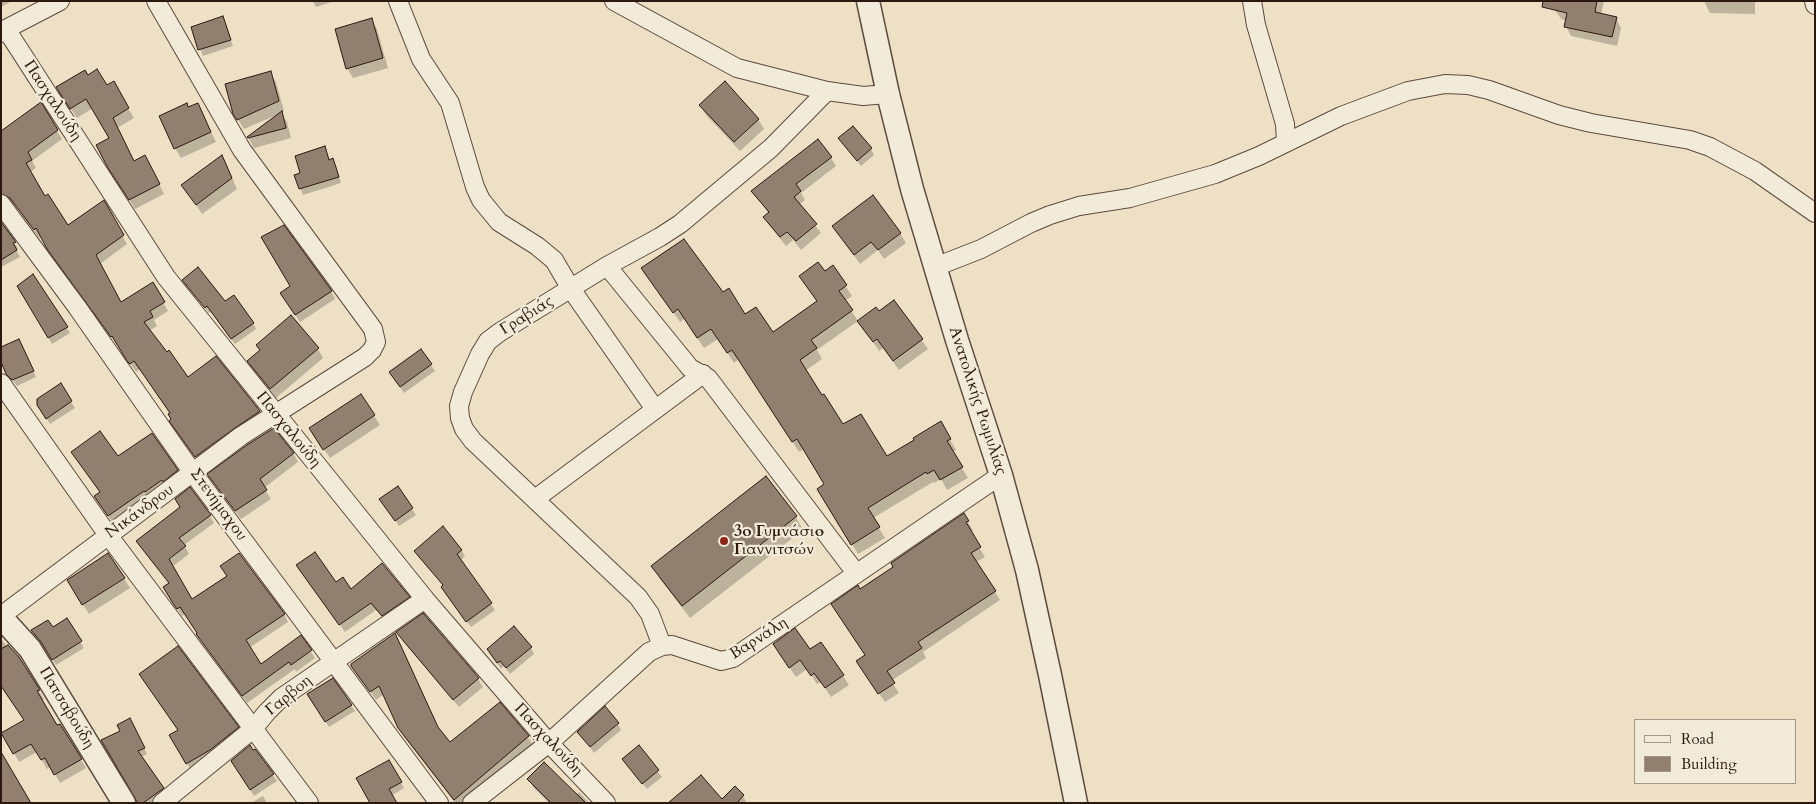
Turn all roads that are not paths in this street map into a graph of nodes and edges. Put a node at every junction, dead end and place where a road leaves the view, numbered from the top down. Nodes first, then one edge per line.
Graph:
1 (60, 1) edge
2 (156, 1) edge
3 (398, 1) edge
4 (614, 1) edge
5 (868, 1) edge
6 (1252, 1) edge
7 (1814, 1) edge
8 (1815, 5) edge
9 (4, 31) edge
10 (827, 91) junction
11 (888, 94) junction
12 (1286, 142) junction
13 (1, 204) edge
14 (1815, 213) edge
15 (607, 266) junction
16 (935, 267) junction
17 (571, 289) junction
18 (702, 374) junction
19 (1, 383) edge
20 (655, 410) junction
21 (276, 415) junction
22 (193, 473) junction
23 (1001, 475) junction
24 (535, 499) junction
25 (108, 535) junction
26 (856, 573) junction
27 (425, 599) junction
28 (1, 617) edge
29 (662, 646) junction
30 (334, 662) junction
31 (254, 729) junction
32 (549, 742) junction
33 (124, 803) edge
34 (162, 803) edge
35 (309, 803) edge
36 (438, 803) edge
37 (472, 803) edge
38 (606, 803) edge
39 (1076, 803) edge

1 - 9 street
2 - 21 street, Νικάνδρου
3 - 17 street
4 - 10 street
5 - 11 street, Ανατολικής Ρωμυλίας
6 - 12 street
7 - 8 street
9 - 21 street, Πασχαλούδη
10 - 11 street
10 - 15 street, Γραβιάς
11 - 16 street, Ανατολικής Ρωμυλίας
12 - 14 street
12 - 16 street
13 - 22 street, Στενήμαχου
15 - 17 street, Γραβιάς
15 - 18 street
16 - 23 street, Ανατολικής Ρωμυλίας
17 - 20 street
17 - 24 street, Γραβιάς
18 - 20 street
18 - 26 street
19 - 25 street
20 - 24 street
21 - 22 street, Νικάνδρου
21 - 27 street, Πασχαλούδη
22 - 25 street, Νικάνδρου
22 - 30 street, Στενήμαχου
23 - 26 street, Βαρνάλη
23 - 39 street, Ανατολικής Ρωμυλίας
24 - 29 street, Γραβιάς
25 - 28 street, Νικάνδρου
25 - 31 street
26 - 29 street, Βαρνάλη
27 - 30 street, Γαρβοη
27 - 32 street, Πασχαλούδη
28 - 33 street, Πατσαβούδη
29 - 32 street
30 - 31 street, Γαρβοη
30 - 36 street, Στενήμαχου
31 - 34 street, Γαρβοη
31 - 35 street
32 - 37 street
32 - 38 street, Πασχαλούδη

